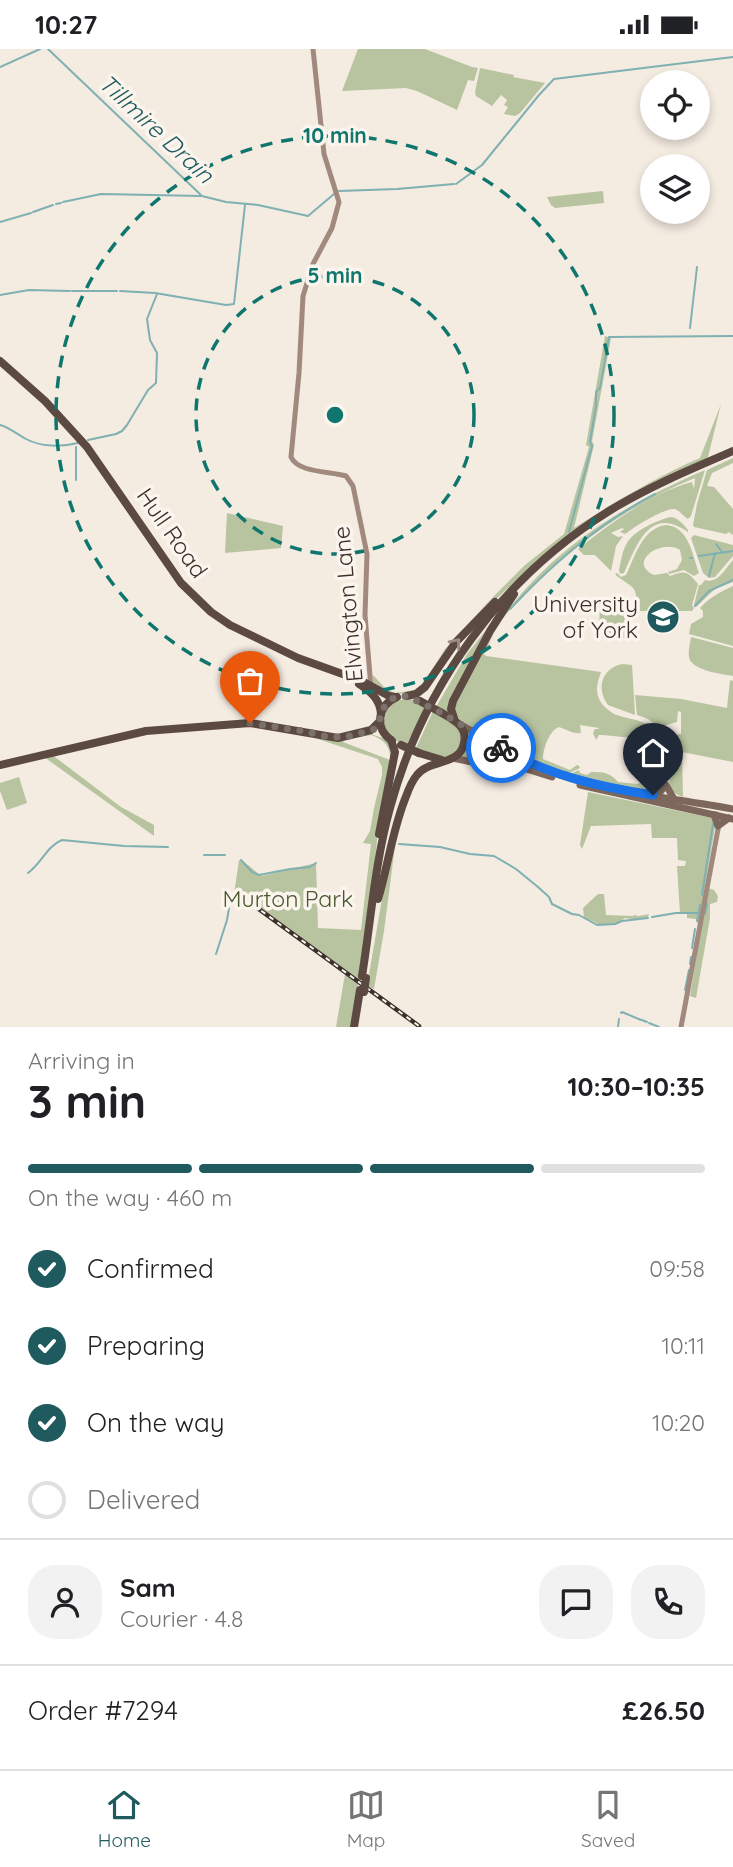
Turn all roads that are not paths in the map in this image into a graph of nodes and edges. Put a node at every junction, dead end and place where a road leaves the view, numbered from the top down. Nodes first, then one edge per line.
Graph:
1 (313, 49) edge
2 (0, 361) edge
3 (733, 453) edge
4 (532, 570) junction
5 (514, 594) junction
6 (350, 678) junction
7 (371, 686) junction
8 (407, 696) junction
9 (395, 697) junction
10 (380, 714) junction
11 (456, 722) junction
12 (371, 730) junction
13 (389, 739) junction
14 (449, 759) junction
15 (0, 765) edge
16 (653, 795) junction
17 (674, 799) junction
18 (663, 800) junction
19 (691, 806) junction
20 (724, 813) edge
21 (718, 826) junction
22 (377, 875) junction
23 (377, 902) junction
24 (364, 977) junction
25 (356, 1027) edge
26 (681, 1027) edge

1 - 7 main road, Elvington Lane
2 - 6 highway, Hull Road
3 - 4 highway
3 - 5 highway
8 -> 4 highway
4 - 22 highway
5 - 11 highway
5 - 23 highway
6 - 7 highway, Hull Road
6 - 10 highway, Hull Road
7 - 9 highway, Hull Road
7 - 10 main road, Elvington Lane
8 - 9 highway
8 - 11 highway, bridge
9 - 10 highway
10 - 12 highway
10 - 13 highway
11 - 14 highway
11 - 16 main road
12 - 13 highway
12 - 15 highway
13 - 14 highway, bridge
13 - 22 highway
14 - 18 main road
14 - 23 highway
16 - 17 main road
16 - 18 main road
17 - 18 main road
17 - 19 main road
18 - 19 main road
19 - 20 main road
19 - 20 main road
20 - 21 main road
20 - 21 main road
21 - 26 main road
22 - 24 highway
23 - 24 highway
24 - 25 highway, bridge

